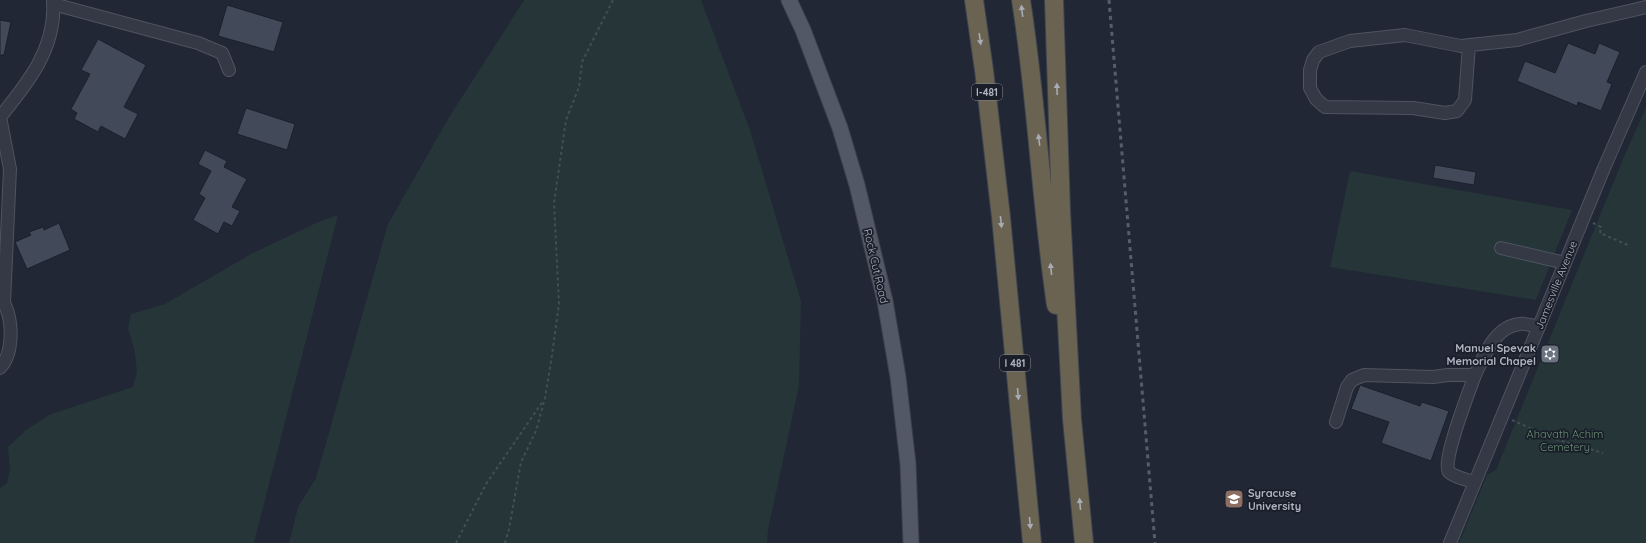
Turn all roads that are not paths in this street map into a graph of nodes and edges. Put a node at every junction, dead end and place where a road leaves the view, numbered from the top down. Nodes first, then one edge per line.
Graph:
1 (790, 0) edge
2 (974, 0) edge
3 (1021, 0) edge
4 (1054, 0) edge
5 (53, 2) edge
6 (1646, 7) edge
7 (1469, 45) junction
8 (229, 70) dead end
9 (1646, 72) edge
10 (0, 117) edge
11 (996, 184) joint
12 (1501, 248) dead end
13 (1565, 263) junction
14 (1539, 327) junction
15 (0, 368) edge
16 (1475, 375) junction
17 (1072, 419) junction
18 (1336, 422) dead end
19 (1474, 482) junction
20 (911, 543) edge
21 (1032, 543) edge
22 (1084, 543) edge
23 (1450, 543) edge

1 - 20 main road, Rock Cut Road
2 -> 11 highway, I-481
17 -> 3 highway
17 -> 4 highway
5 - 8 street
5 - 10 street
6 - 7 street
7 - 7 street
9 - 13 street, Jamesville Avenue
10 - 15 street
11 -> 21 highway, I 481
12 - 13 street
13 - 14 street, Jamesville Avenue
14 - 16 street
14 - 19 street, Jamesville Avenue
16 - 18 street
16 - 19 street
22 -> 17 highway
19 - 23 street, Jamesville Avenue

